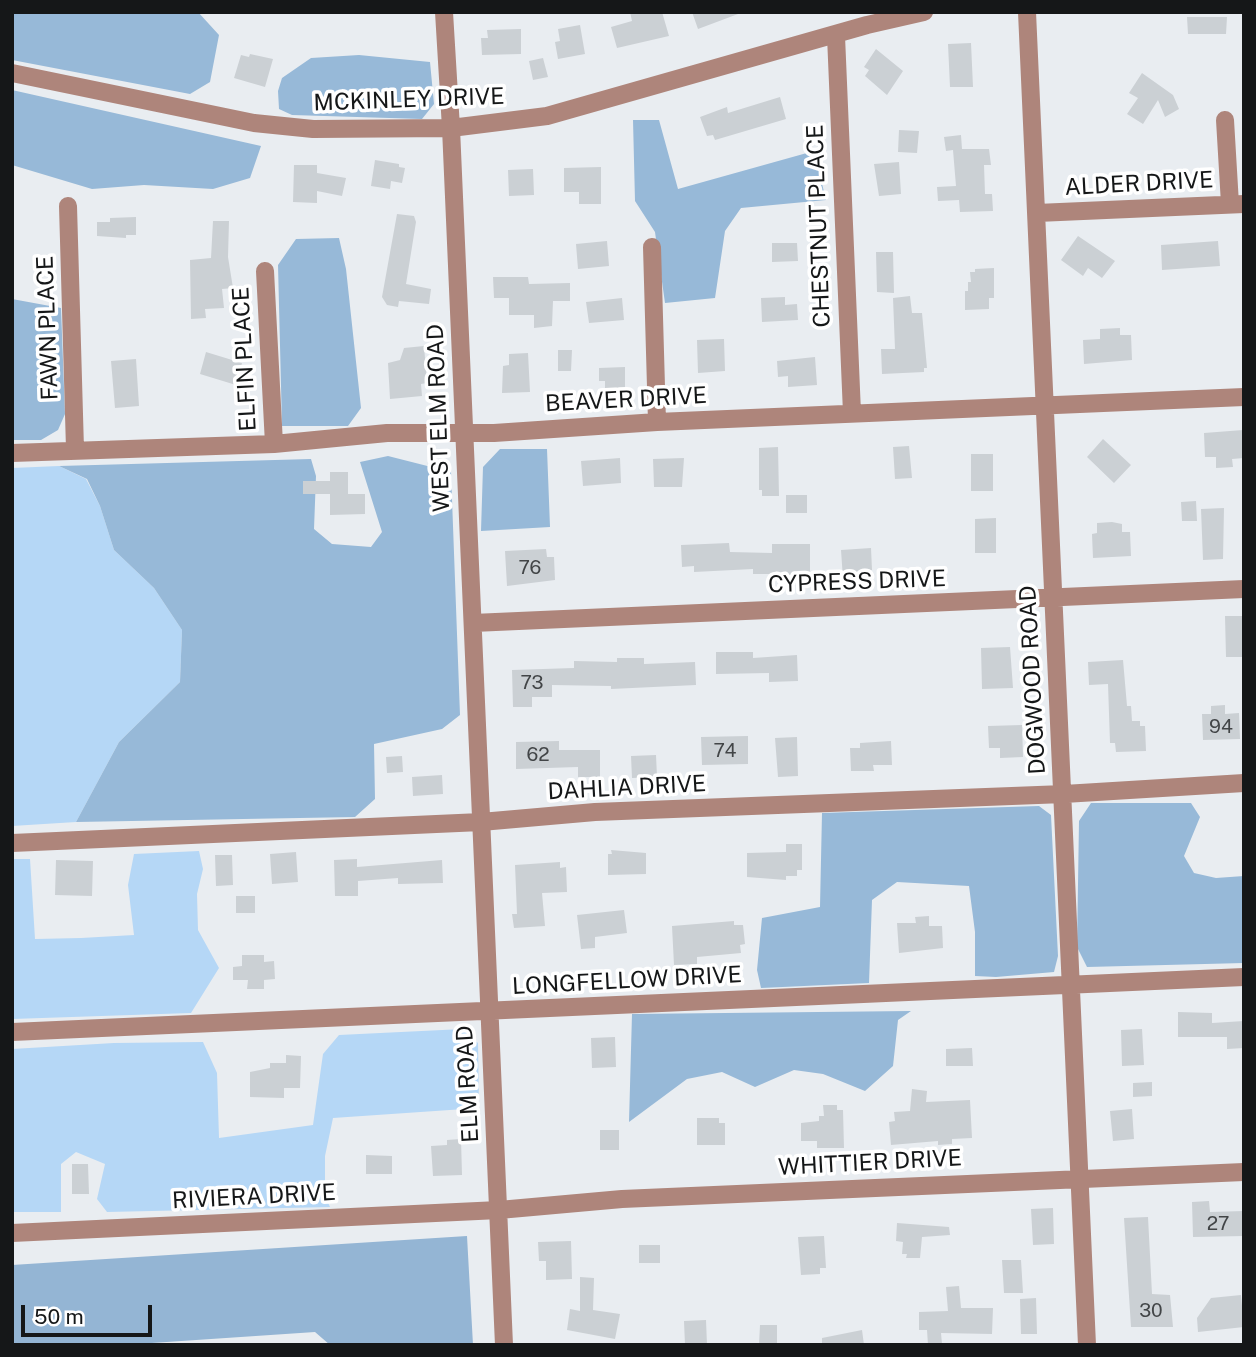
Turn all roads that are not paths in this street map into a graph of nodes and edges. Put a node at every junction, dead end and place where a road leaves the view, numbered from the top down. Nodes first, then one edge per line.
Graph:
1 (444, 12) edge
2 (924, 12) edge
3 (1027, 12) edge
4 (836, 36) junction
5 (12, 74) edge
6 (1225, 120) dead end
7 (452, 128) junction
8 (1237, 204) edge
9 (68, 206) dead end
10 (1037, 213) junction
11 (652, 247) dead end
12 (265, 271) dead end
13 (1244, 397) edge
14 (1046, 406) junction
15 (852, 413) junction
16 (657, 422) junction
17 (464, 431) junction
18 (274, 444) junction
19 (75, 449) junction
20 (12, 453) edge
21 (1244, 589) edge
22 (1053, 598) junction
23 (473, 623) junction
24 (1244, 783) edge
25 (1064, 794) junction
26 (481, 822) junction
27 (12, 843) edge
28 (1244, 977) edge
29 (1071, 985) junction
30 (490, 1011) junction
31 (12, 1032) edge
32 (1244, 1172) edge
33 (1080, 1178) junction
34 (499, 1210) junction
35 (12, 1233) edge
36 (504, 1345) edge
37 (1087, 1345) edge

1 - 7 street, WEST ELM ROAD
2 - 4 street, MCKINLEY DRIVE
3 - 10 street, DOGWOOD ROAD
4 - 7 street, MCKINLEY DRIVE
4 - 15 street, CHESTNUT PLACE
5 - 7 street, MCKINLEY DRIVE
6 - 8 street
7 - 17 street, WEST ELM ROAD
8 - 10 street, ALDER DRIVE
9 - 19 street, FAWN PLACE
10 - 14 street, DOGWOOD ROAD
11 - 16 street
12 - 18 street, ELFIN PLACE
13 - 14 street, BEAVER DRIVE
14 - 15 street, BEAVER DRIVE
14 - 22 street, DOGWOOD ROAD
15 - 16 street, BEAVER DRIVE
16 - 17 street, BEAVER DRIVE
17 - 18 street, BEAVER DRIVE
17 - 23 street, WEST ELM ROAD
18 - 19 street, BEAVER DRIVE
19 - 20 street, BEAVER DRIVE
21 - 22 street, CYPRESS DRIVE
22 - 23 street, CYPRESS DRIVE
22 - 25 street, DOGWOOD ROAD
23 - 26 street, WEST ELM ROAD
24 - 25 street, DAHLIA DRIVE
25 - 26 street, DAHLIA DRIVE
25 - 29 street, DOGWOOD ROAD
26 - 27 street, DAHLIA DRIVE
26 - 30 street, ELM ROAD
28 - 29 street, LONGFELLOW DRIVE
29 - 30 street, LONGFELLOW DRIVE
29 - 33 street, DOGWOOD ROAD
30 - 31 street, LONGFELLOW DRIVE
30 - 34 street, ELM ROAD
32 - 33 street, WHITTIER DRIVE
33 - 34 street, WHITTIER DRIVE
33 - 37 street, DOGWOOD ROAD
34 - 35 street, RIVIERA DRIVE
34 - 36 street, ELM ROAD

